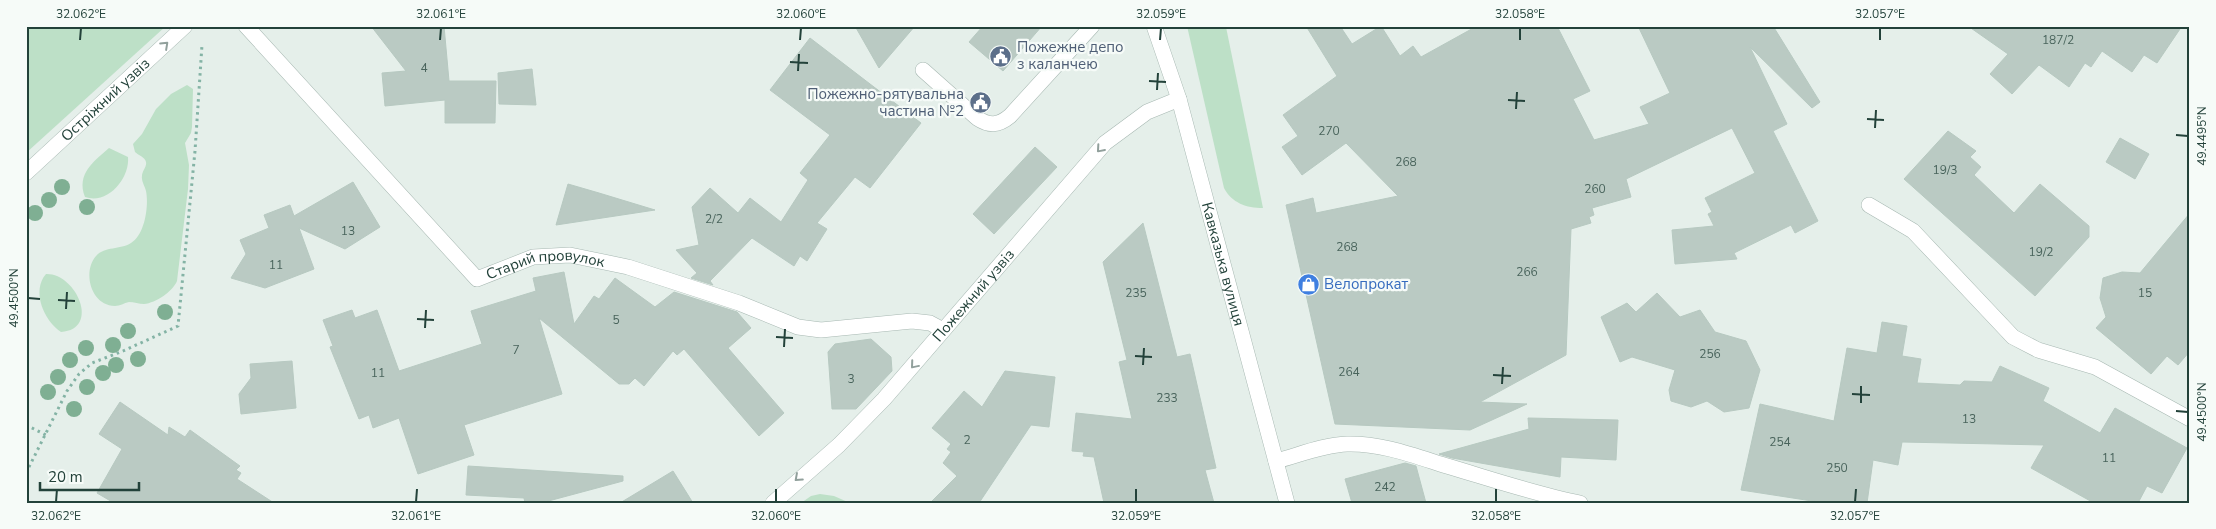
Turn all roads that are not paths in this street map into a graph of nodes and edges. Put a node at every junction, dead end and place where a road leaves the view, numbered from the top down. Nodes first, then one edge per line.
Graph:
1 (184, 26) edge
2 (246, 26) edge
3 (1092, 26) edge
4 (1154, 26) edge
5 (923, 70) dead end
6 (1179, 99) junction
7 (26, 173) edge
8 (1869, 205) dead end
9 (943, 330) junction
10 (2190, 419) edge
11 (1276, 461) junction
12 (773, 503) edge
13 (1287, 503) edge
14 (1580, 503) edge

7 -> 1 street, Остріжний узвіз
2 - 9 street, Старий провулок
3 - 5 street
4 - 6 street, Кавказька вулиця
6 -> 9 street, Пожежний узвіз
6 - 11 street, Кавказька вулиця
8 - 10 street
9 -> 12 street, Пожежний узвіз
11 - 13 street, Кавказька вулиця
11 - 14 street

